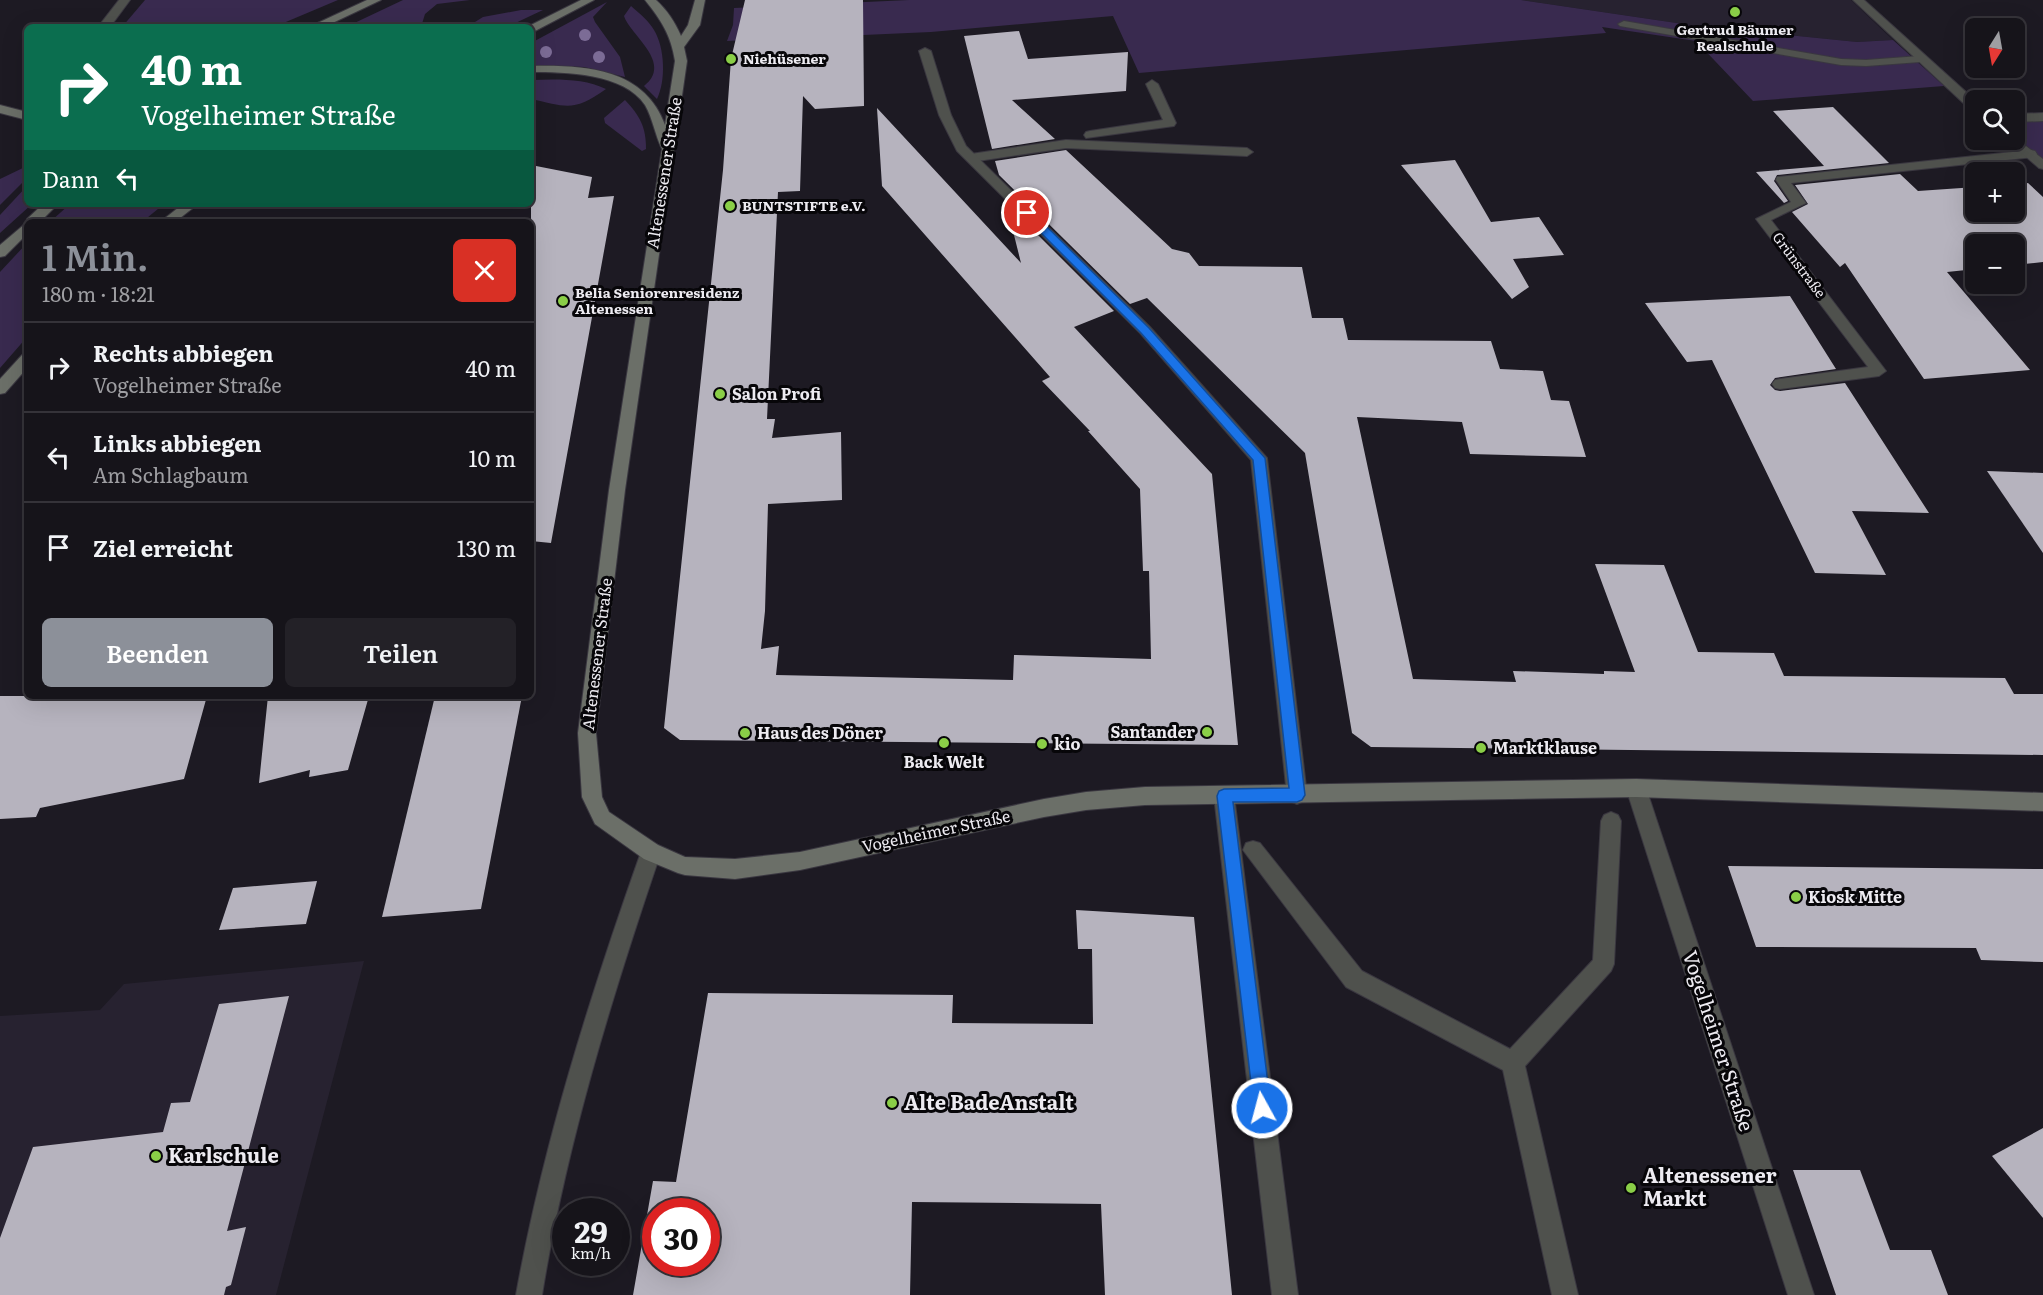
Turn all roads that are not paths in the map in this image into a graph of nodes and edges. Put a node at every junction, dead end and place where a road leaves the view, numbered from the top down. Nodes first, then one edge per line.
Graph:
1 (125, 0) edge
2 (376, 0) edge
3 (590, 0) edge
4 (650, 0) edge
5 (700, 0) edge
6 (1858, 0) edge
7 (569, 5) edge
8 (106, 24) edge
9 (323, 24) edge
10 (1624, 24) dead end
11 (534, 27) edge
12 (679, 46) junction
13 (925, 51) dead end
14 (1920, 59) junction
15 (534, 69) edge
16 (1152, 84) dead end
17 (1965, 98) edge
18 (24, 102) edge
19 (24, 107) edge
20 (0, 108) edge
21 (24, 115) edge
22 (2043, 117) edge
23 (2025, 118) edge
24 (1063, 144) junction
25 (666, 148) junction
26 (2025, 149) edge
27 (1247, 152) dead end
28 (2031, 154) junction
29 (971, 158) junction
30 (2043, 165) edge
31 (48, 207) edge
32 (187, 207) edge
33 (35, 219) edge
34 (171, 219) edge
35 (24, 230) edge
36 (0, 253) edge
37 (24, 362) edge
38 (1779, 384) dead end
39 (0, 389) edge
40 (1636, 788) junction
41 (1297, 795) junction
42 (1224, 796) junction
43 (2043, 802) edge
44 (1611, 821) dead end
45 (1253, 850) dead end
46 (651, 852) junction
47 (1513, 1063) junction
48 (529, 1295) edge
49 (1285, 1295) edge
50 (1565, 1295) edge
51 (1801, 1295) edge

1 - 8 street
2 - 9 main road
3 - 7 main road
4 - 12 main road, Altenessener Straße
5 - 12 main road
6 - 14 street
7 - 11 main road
10 - 14 street
12 - 25 main road, Altenessener Straße
13 - 29 street
14 - 17 street
15 - 25 main road
16 - 24 street
18 - 20 main road
19 - 20 main road
20 - 21 main road
22 - 23 street
24 - 27 street
24 - 29 street
25 - 46 main road, Altenessener Straße
26 - 28 street
28 - 30 street
28 - 38 street, Grünstraße
29 - 41 street
31 - 33 main road
32 - 34 main road
35 - 36 main road
37 - 39 main road
40 - 41 main road, Vogelheimer Straße
40 - 43 main road, Vogelheimer Straße
40 - 51 street, Vogelheimer Straße
41 - 42 main road, Vogelheimer Straße
42 - 46 main road, Vogelheimer Straße
42 - 49 street
44 - 47 street
45 - 47 street
46 - 48 street
47 - 50 street

